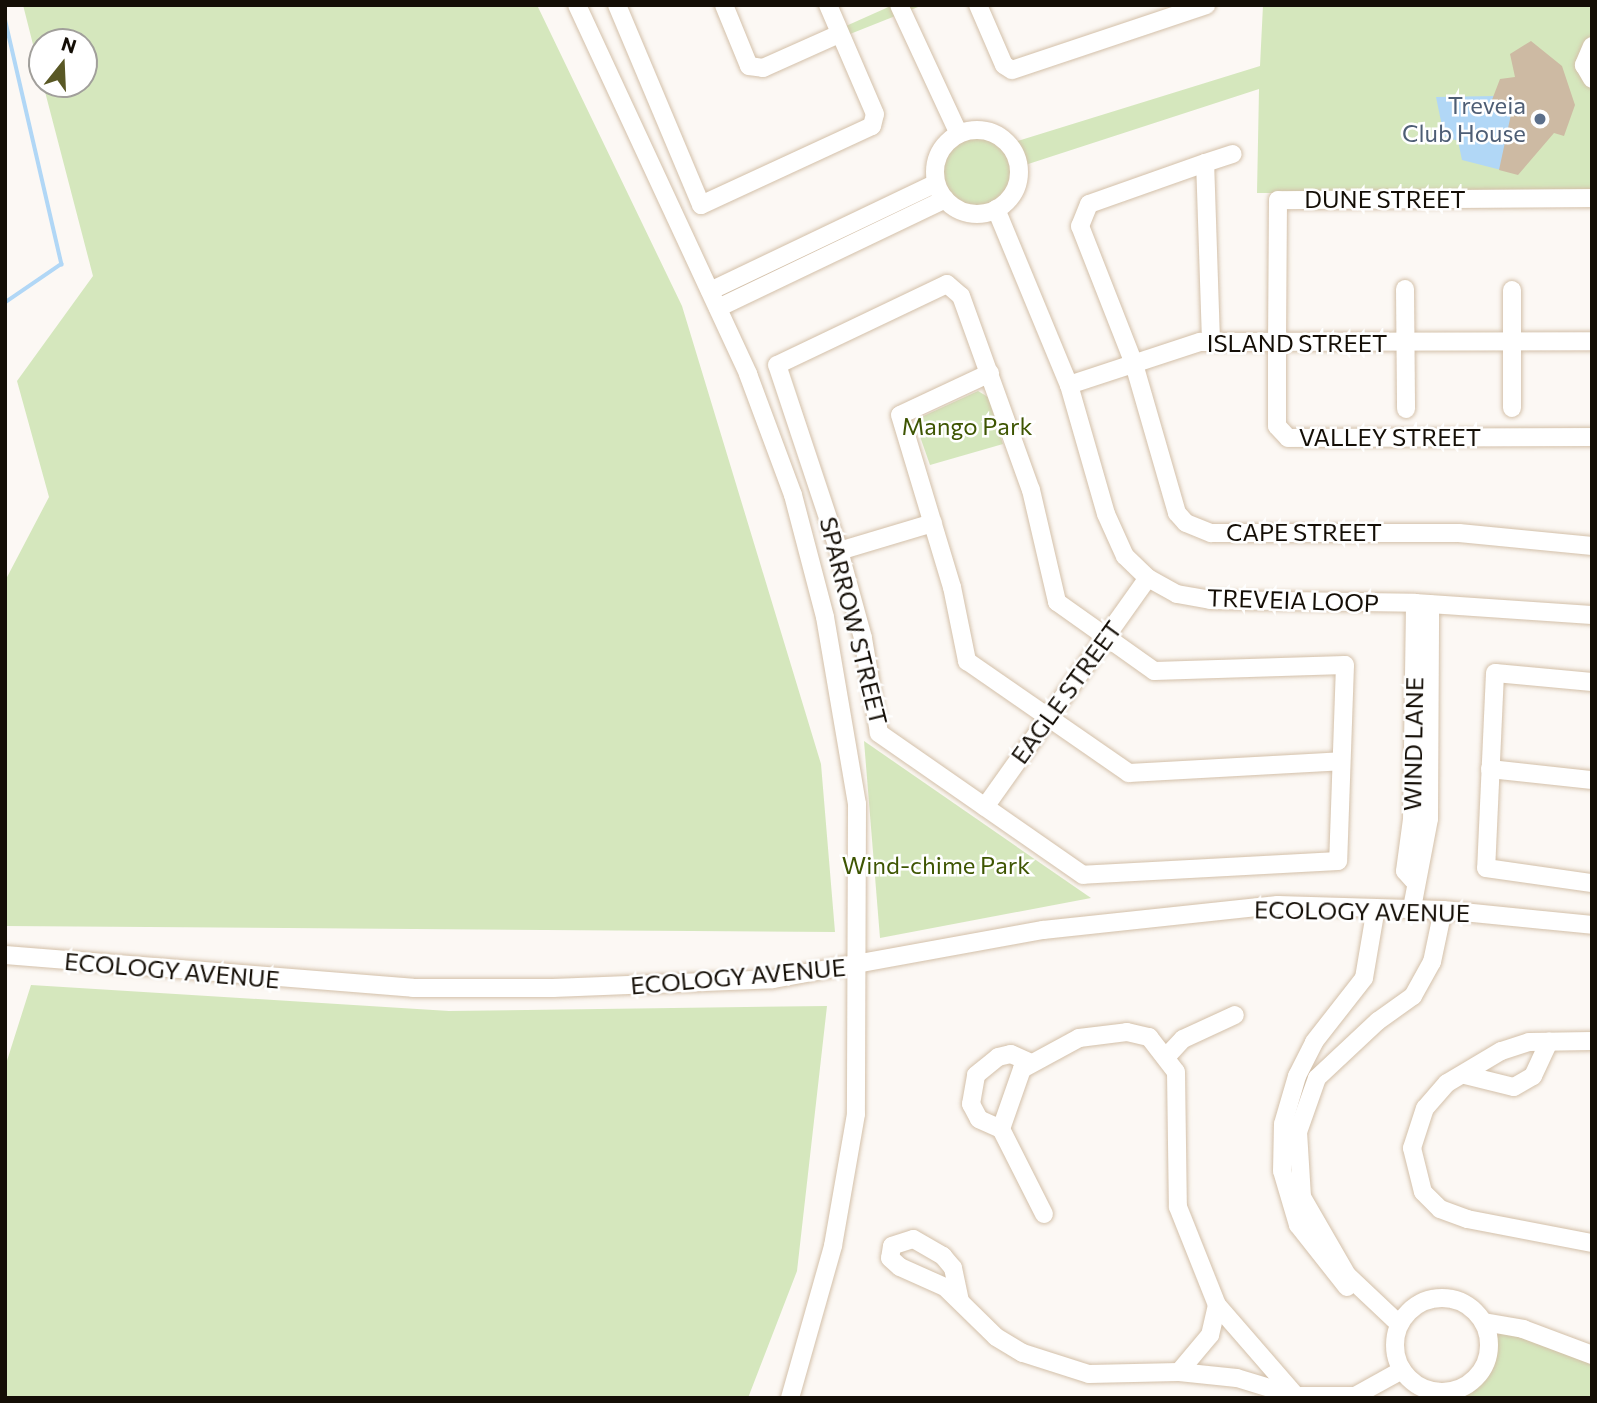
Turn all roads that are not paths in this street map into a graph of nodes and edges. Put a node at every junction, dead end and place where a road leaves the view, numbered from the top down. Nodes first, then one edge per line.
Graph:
1 (577, 5) edge
2 (617, 5) edge
3 (724, 5) edge
4 (828, 5) edge
5 (899, 5) edge
6 (978, 5) edge
7 (1206, 5) edge
8 (839, 34) junction
9 (1592, 46) edge
10 (1592, 79) edge
11 (959, 134) junction
12 (1233, 154) dead end
13 (1205, 163) junction
14 (936, 183) junction
15 (1592, 198) edge
16 (945, 199) junction
17 (996, 209) junction
18 (840, 229) junction
19 (849, 245) junction
20 (1405, 289) dead end
21 (1512, 290) dead end
22 (710, 291) junction
23 (718, 308) junction
24 (1513, 340) junction
25 (1211, 341) junction
26 (1277, 341) junction
27 (1592, 341) edge
28 (1406, 342) junction
29 (1134, 364) junction
30 (990, 373) junction
31 (1069, 384) junction
32 (1511, 408) dead end
33 (1406, 409) dead end
34 (1592, 437) edge
35 (933, 523) junction
36 (1592, 546) edge
37 (839, 551) junction
38 (1148, 578) junction
39 (1422, 604) junction
40 (1592, 615) edge
41 (1105, 636) junction
42 (1592, 682) edge
43 (1048, 717) junction
44 (1341, 761) junction
45 (1490, 769) junction
46 (1592, 780) edge
47 (985, 807) junction
48 (1592, 883) edge
49 (1376, 908) junction
50 (1412, 908) junction
51 (1443, 910) junction
52 (1592, 925) edge
53 (5, 955) edge
54 (860, 966) junction
55 (1235, 1015) dead end
56 (1592, 1041) edge
57 (1549, 1042) junction
58 (1168, 1055) junction
59 (1030, 1062) junction
60 (1465, 1075) junction
61 (1001, 1129) junction
62 (1044, 1214) dead end
63 (1592, 1243) edge
64 (960, 1301) dead end
65 (1217, 1305) junction
66 (1484, 1322) junction
67 (1398, 1327) junction
68 (1592, 1355) edge
69 (1402, 1370) junction
70 (1179, 1372) junction
71 (1449, 1395) edge
72 (1296, 1396) edge
73 (790, 1398) edge

1 - 22 street
2 - 8 street
3 - 8 street
4 - 8 street
5 - 11 street
6 - 7 street
9 - 10 street
11 - 14 street
11 - 17 street
12 - 13 street, CAPE STREET
13 - 25 street
13 - 29 street, CAPE STREET
14 - 16 street
14 - 18 street
15 - 26 street, DUNE STREET
16 - 17 street
16 - 19 street
17 - 31 street, TREVEIA LOOP
18 - 19 street
18 - 22 street
19 - 23 street
20 - 28 street, ISLAND STREET
21 - 24 street
22 - 23 street
23 - 54 street
24 - 27 street, ISLAND STREET
24 - 28 street, ISLAND STREET
24 - 32 street
25 - 26 street, ISLAND STREET
25 - 29 street, ISLAND STREET
26 - 28 street, ISLAND STREET
26 - 34 street, VALLEY STREET
28 - 33 street, ISLAND STREET
29 - 31 street, ISLAND STREET
29 - 36 street, CAPE STREET
30 - 35 street
30 - 37 street, SPARROW STREET
30 - 41 street, SPARROW STREET
31 - 38 street, TREVEIA LOOP
35 - 37 street
35 - 43 street
37 - 47 street, SPARROW STREET
38 - 39 street, TREVEIA LOOP
38 - 41 street, EAGLE STREET
39 - 40 street, TREVEIA LOOP
39 - 50 street, WIND LANE
41 - 43 street, EAGLE STREET
41 - 44 street, SPARROW STREET
42 - 45 street
43 - 44 street
43 - 47 street, EAGLE STREET
44 - 47 street, SPARROW STREET
45 - 46 street
45 - 48 street
49 - 50 street, ECOLOGY AVENUE
49 - 54 street, ECOLOGY AVENUE
49 - 67 street
50 - 51 street, ECOLOGY AVENUE
51 - 52 street, ECOLOGY AVENUE
51 - 67 street
53 - 54 street, ECOLOGY AVENUE
54 - 73 street
55 - 58 street
56 - 57 street
57 - 60 street
57 - 60 street
58 - 59 street
58 - 65 street
59 - 61 street
59 - 61 street
60 - 63 street
61 - 62 street
64 - 70 street
65 - 70 street
65 - 72 street
66 - 67 street
66 - 68 street
66 - 71 street
67 - 69 street
69 - 71 street
69 - 72 street
70 - 72 street

